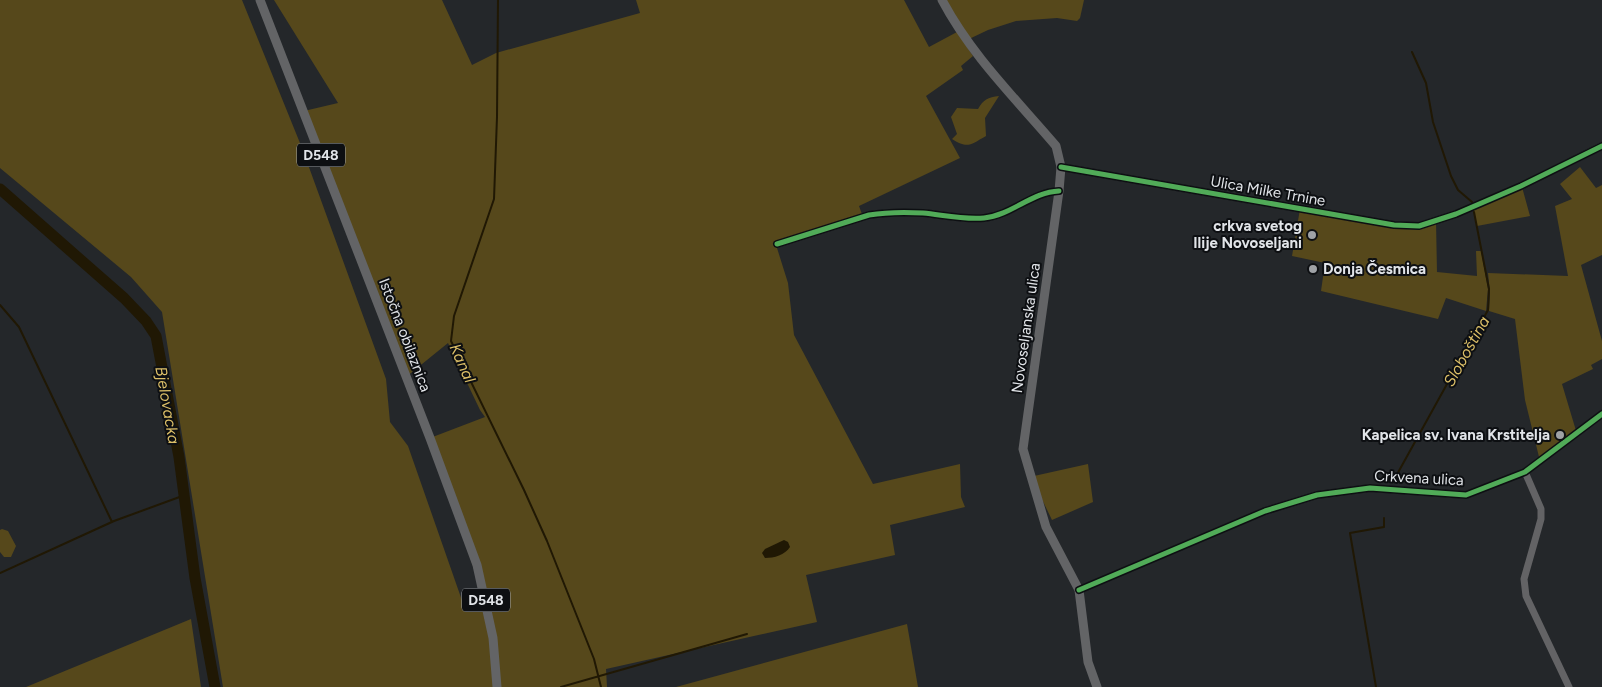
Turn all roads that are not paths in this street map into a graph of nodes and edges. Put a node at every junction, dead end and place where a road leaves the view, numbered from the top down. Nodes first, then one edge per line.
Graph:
1 (260, 0) edge
2 (942, 0) edge
3 (1602, 146) edge
4 (1061, 167) junction
5 (1059, 191) junction
6 (777, 244) dead end
7 (1602, 414) edge
8 (1525, 472) junction
9 (1080, 590) junction
10 (497, 687) edge
11 (1097, 687) edge
12 (1570, 687) edge

1 - 10 main road, Istočna obilaznica / D548
2 - 4 main road, Novoseljanska ulica
3 - 4 street, Ulica Milke Trnine
4 - 5 main road, Novoseljanska ulica
5 - 6 street
5 - 9 main road, Novoseljanska ulica
7 - 8 street, Crkvena ulica
8 - 9 street, Crkvena ulica
8 - 12 street
9 - 11 main road, Novoseljanska ulica

